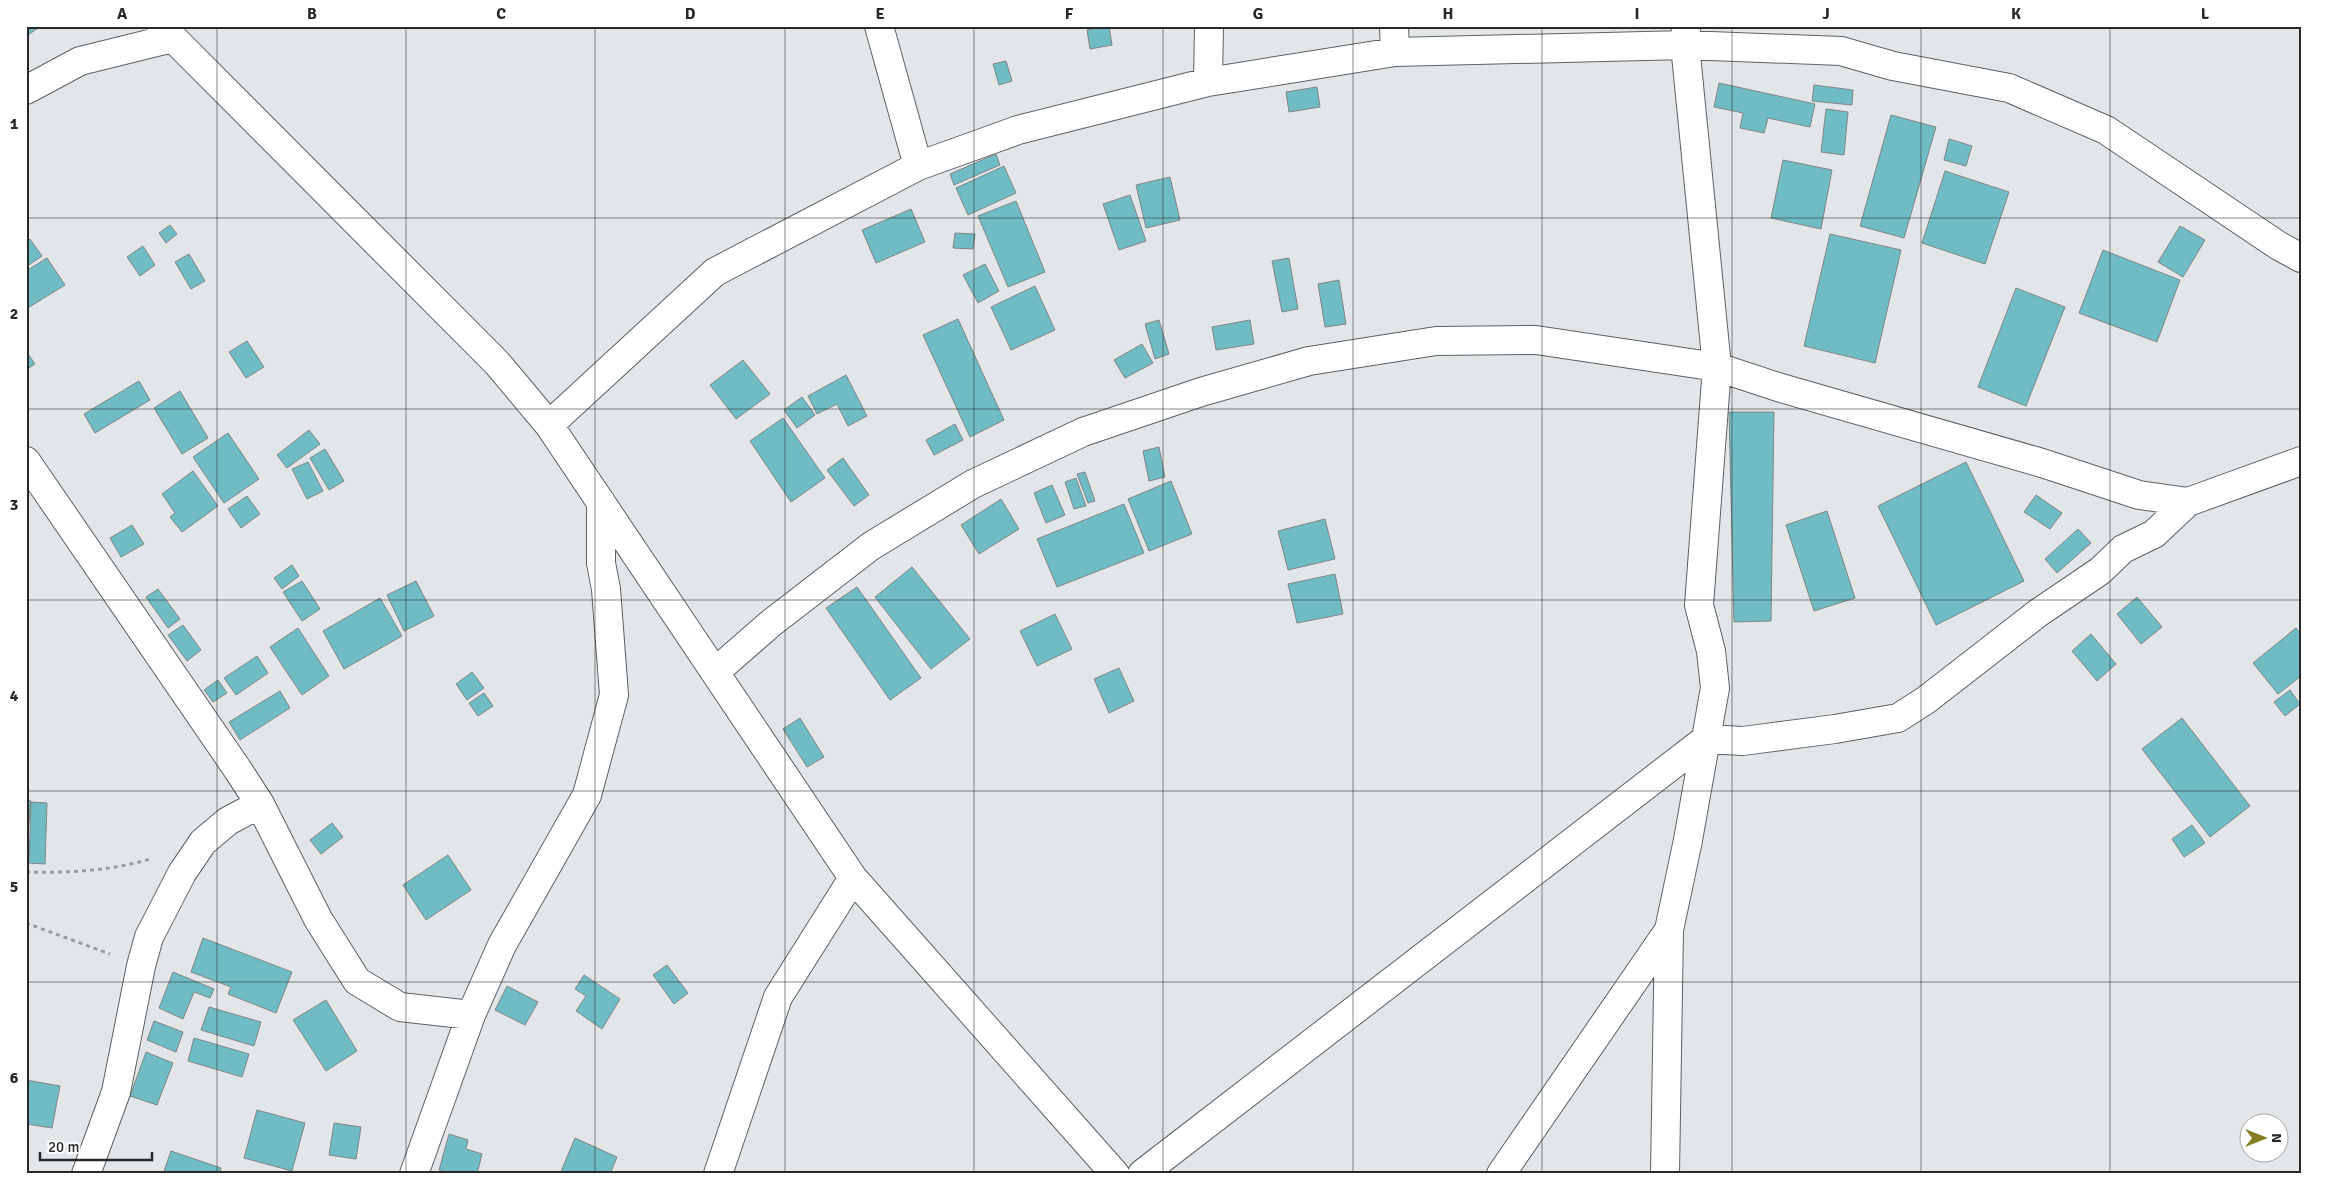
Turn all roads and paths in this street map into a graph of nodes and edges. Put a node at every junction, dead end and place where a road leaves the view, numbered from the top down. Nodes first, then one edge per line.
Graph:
1 (879, 26) edge
2 (1209, 26) edge
3 (167, 32) edge
4 (1685, 36) edge
5 (1394, 39) edge
6 (1208, 82) junction
7 (26, 90) edge
8 (918, 166) junction
9 (2301, 258) edge
10 (1717, 368) junction
11 (550, 425) junction
12 (26, 461) edge
13 (2301, 461) edge
14 (601, 502) junction
15 (2188, 502) junction
16 (716, 672) junction
17 (1706, 739) junction
18 (260, 804) junction
19 (203, 842) junction
20 (26, 872) edge
21 (853, 878) junction
22 (26, 923) edge
23 (1670, 930) junction
24 (140, 966) junction
25 (471, 1015) junction
26 (86, 1174) edge
27 (414, 1174) edge
28 (718, 1174) edge
29 (1115, 1174) edge
30 (1142, 1174) edge
31 (1501, 1174) edge
32 (1665, 1174) edge

1 - 8 street
2 - 6 street
3 - 7 street
3 - 11 street
4 - 5 street
4 - 9 street
4 - 10 street
5 - 6 street
6 - 8 street
8 - 11 street
10 - 15 street
10 - 16 street
10 - 17 street
11 - 14 street
12 - 18 street
13 - 15 street
14 - 16 street
14 - 25 street
15 - 17 street
16 - 21 street
17 - 23 street
17 - 30 street
18 - 19 street
18 - 25 street
19 - 20 path
19 - 24 street
21 - 28 street
21 - 29 street
22 - 24 path
23 - 31 street
23 - 32 street
24 - 26 street
25 - 27 street

